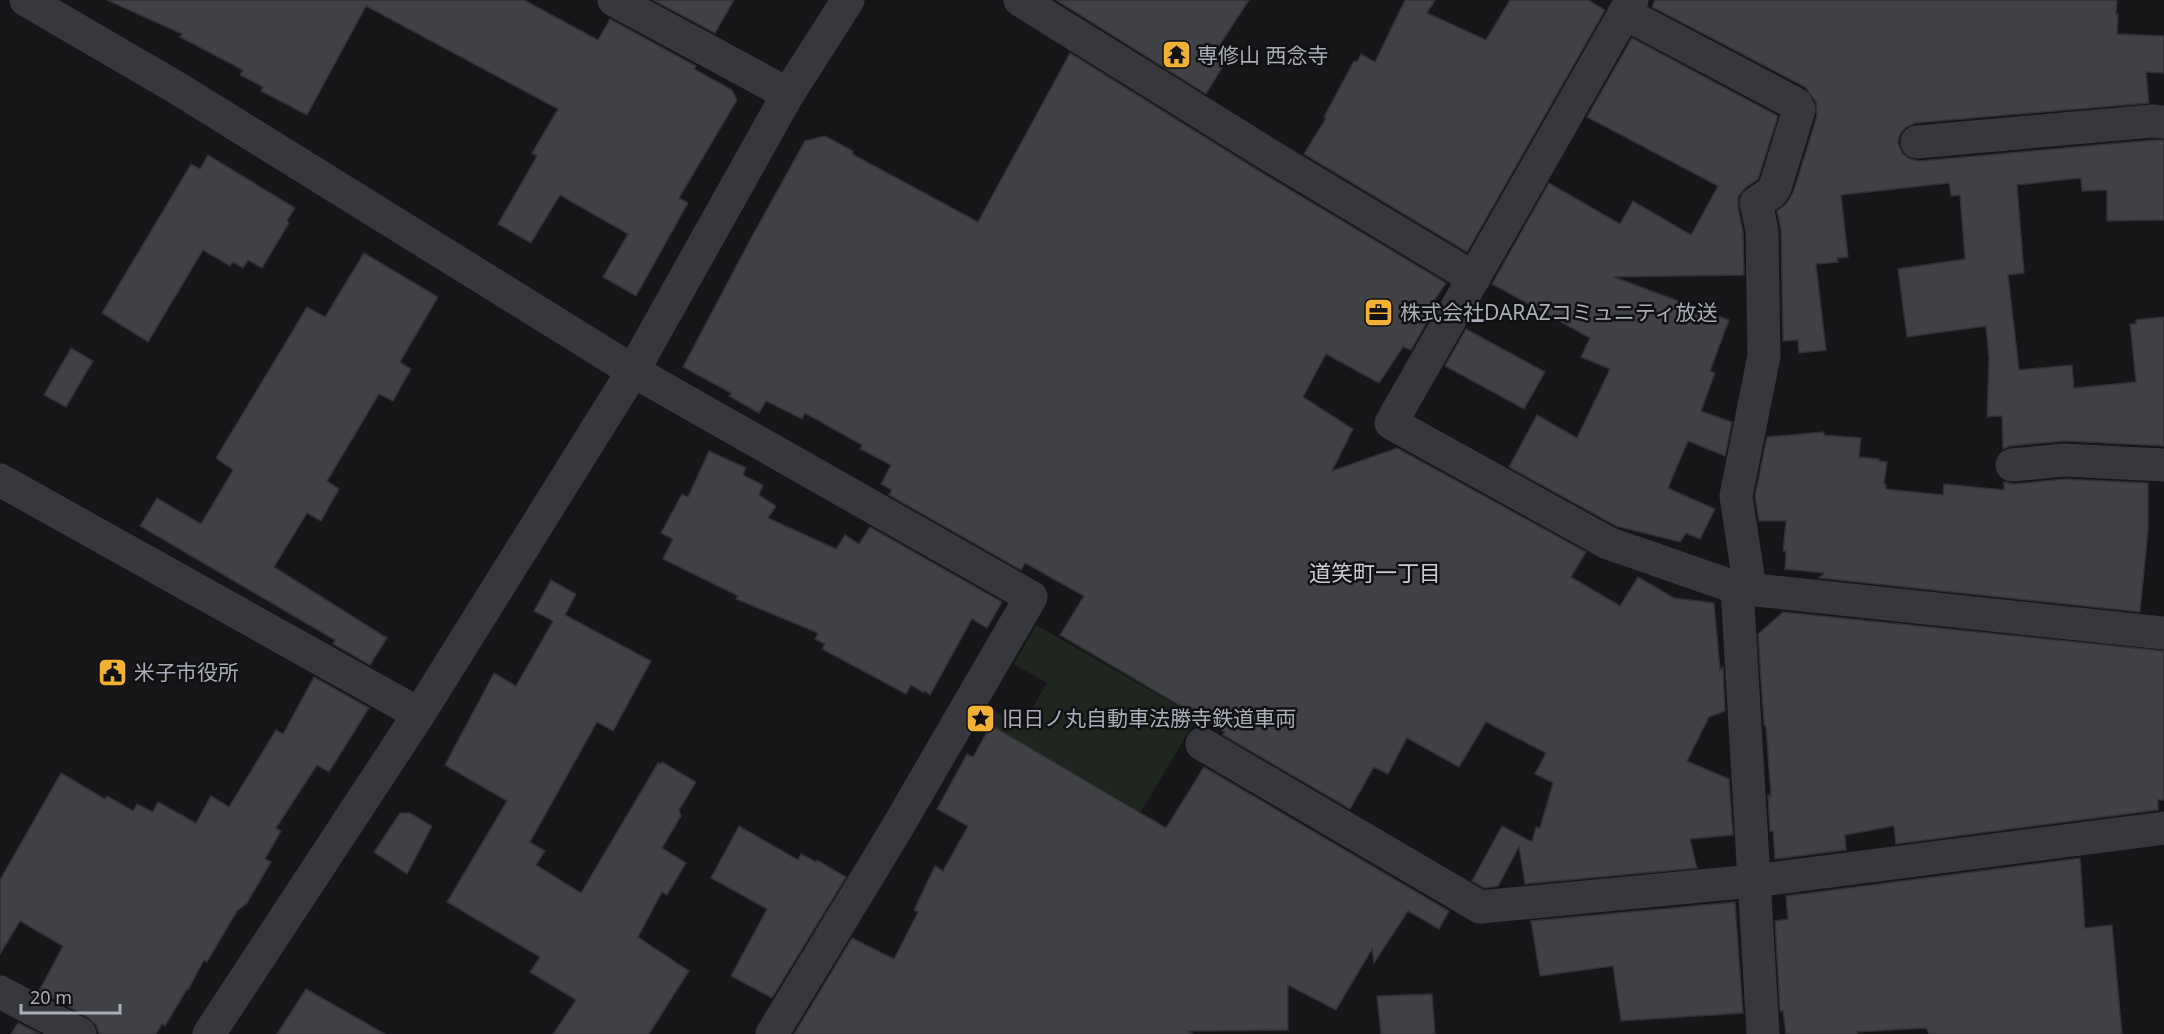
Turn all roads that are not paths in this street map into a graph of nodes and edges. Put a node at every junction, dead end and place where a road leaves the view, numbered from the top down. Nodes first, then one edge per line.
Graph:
1 (26, 0) edge
2 (614, 0) edge
3 (848, 0) edge
4 (1020, 0) edge
5 (1628, 7) edge
6 (788, 94) junction
7 (2164, 122) edge
8 (1917, 142) dead end
9 (1474, 278) junction
10 (633, 371) junction
11 (2012, 465) dead end
12 (2164, 465) edge
13 (0, 480) edge
14 (1744, 588) junction
15 (2164, 633) edge
16 (419, 714) junction
17 (1202, 744) dead end
18 (2164, 828) edge
19 (1753, 881) junction
20 (0, 992) edge
21 (80, 1034) edge
22 (208, 1034) edge
23 (772, 1034) edge
24 (1763, 1034) edge

1 - 10 street
2 - 6 street
3 - 6 street
4 - 9 street
5 - 9 street
5 - 14 street
6 - 10 street
7 - 8 street
9 - 14 street
10 - 16 street
10 - 23 street
11 - 12 street
13 - 16 street
14 - 15 street
14 - 19 street
16 - 22 street
17 - 19 street
18 - 19 street
19 - 24 street
20 - 21 street

